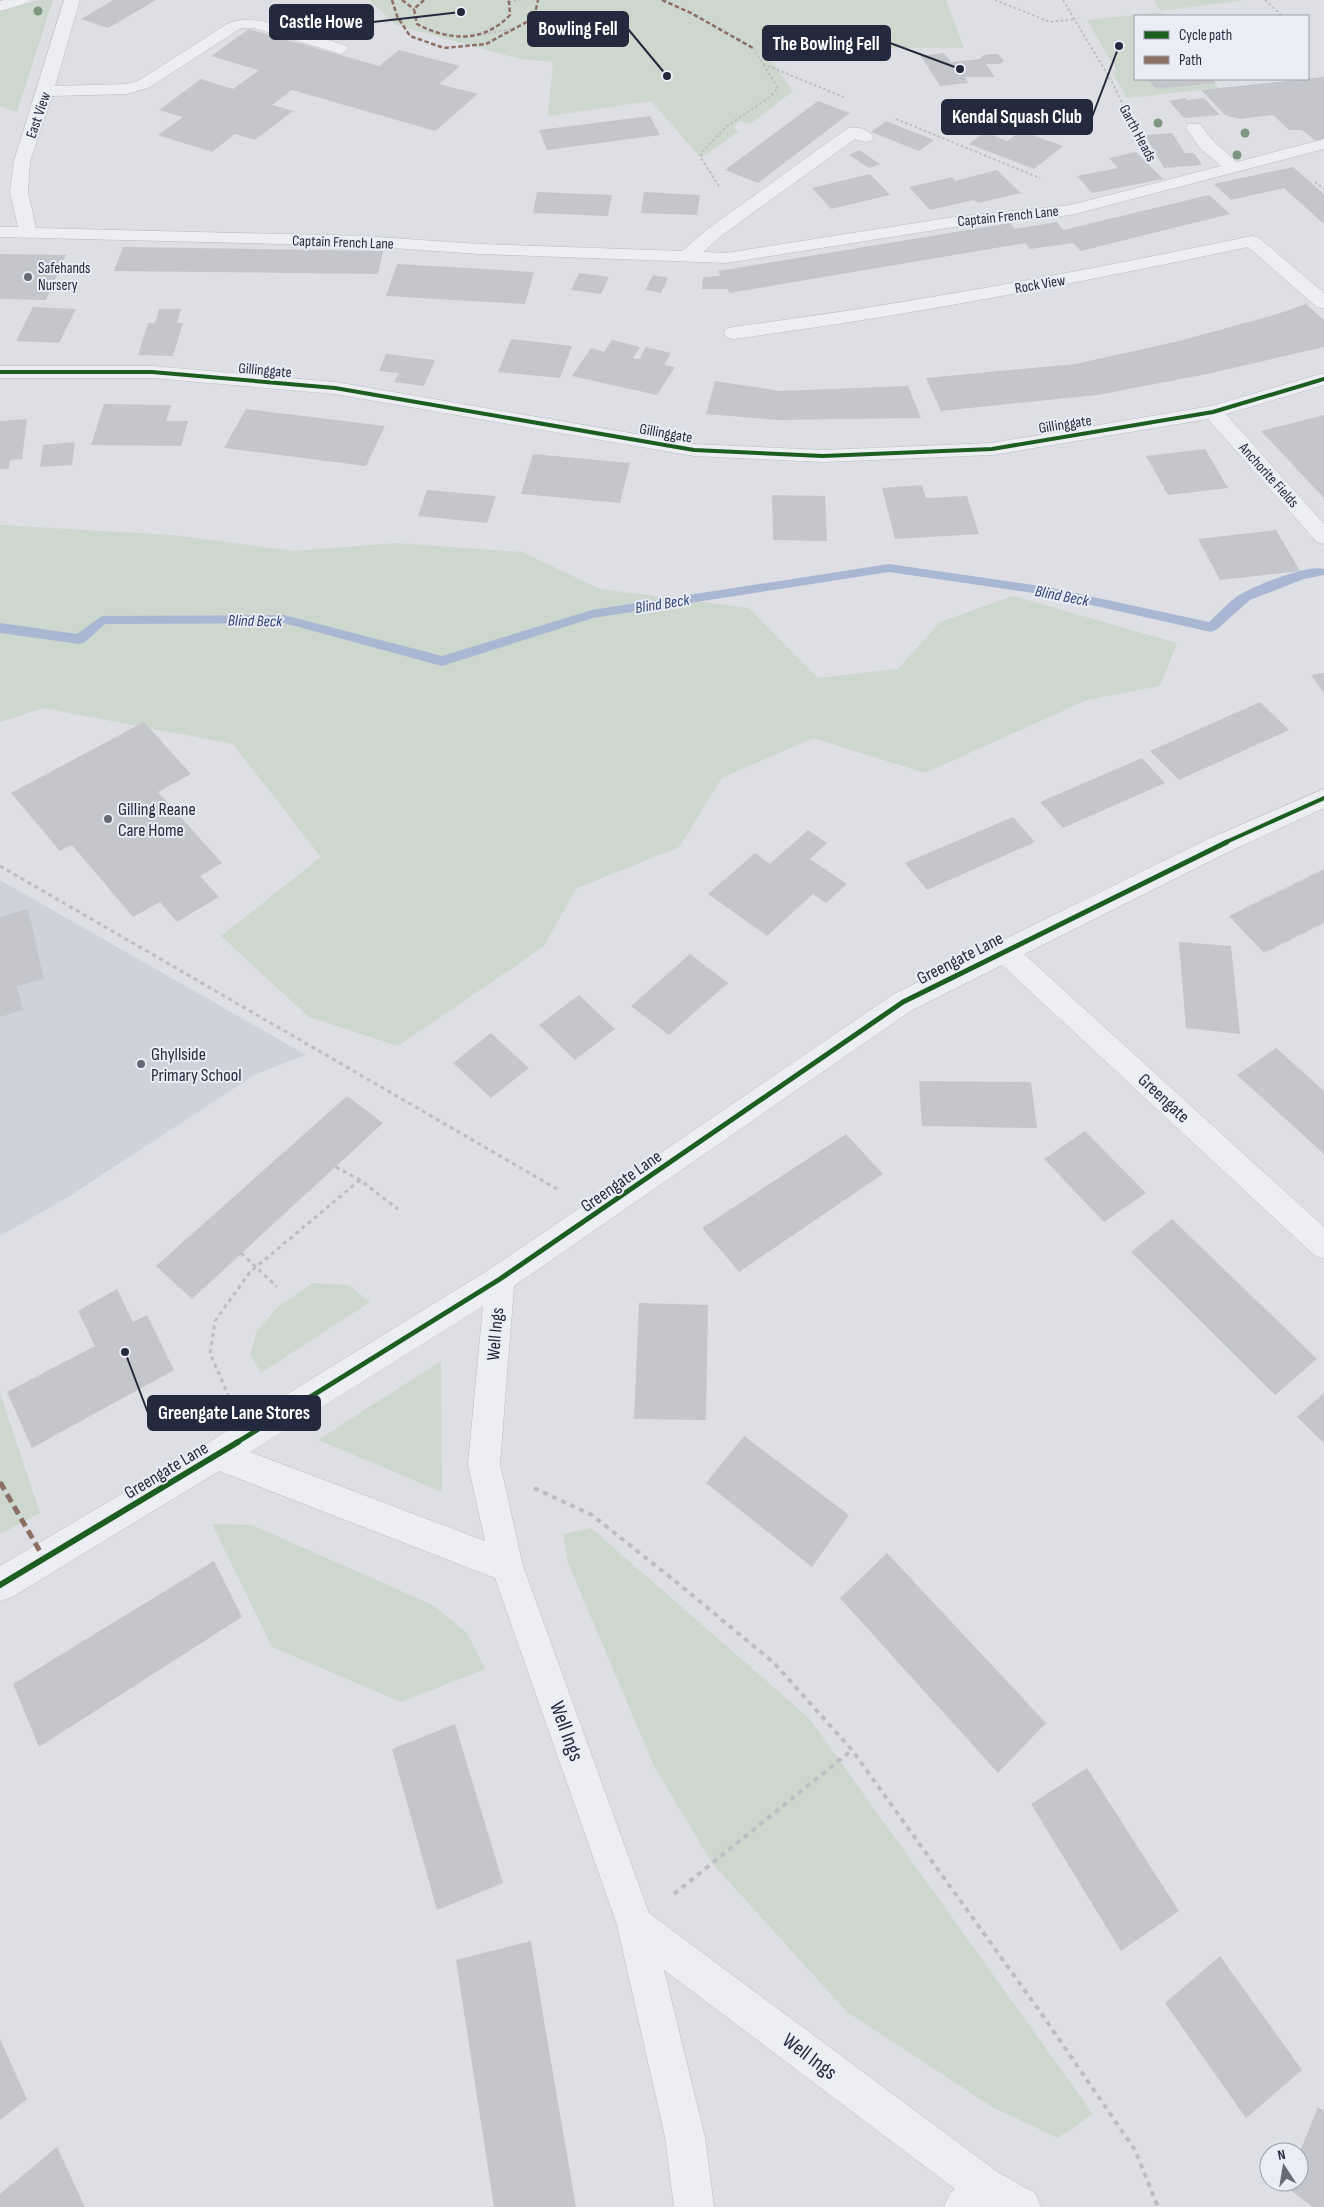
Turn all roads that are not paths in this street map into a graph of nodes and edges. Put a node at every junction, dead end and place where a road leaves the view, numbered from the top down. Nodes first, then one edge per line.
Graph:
1 (22, 0) edge
2 (72, 0) edge
3 (0, 6) edge
4 (341, 49) dead end
5 (46, 91) junction
6 (1194, 128) dead end
7 (865, 137) dead end
8 (1324, 144) edge
9 (1234, 168) junction
10 (0, 232) edge
11 (28, 232) junction
12 (686, 257) junction
13 (1324, 302) edge
14 (733, 333) dead end
15 (0, 372) edge
16 (1324, 379) edge
17 (1213, 412) junction
18 (1323, 534) edge
19 (1324, 798) edge
20 (1004, 951) junction
21 (1324, 1246) edge
22 (500, 1279) junction
23 (217, 1455) junction
24 (507, 1566) junction
25 (0, 1585) edge
26 (635, 1925) junction
27 (974, 2197) edge
28 (694, 2207) edge
29 (1021, 2207) edge

1 - 3 street
2 - 5 street, East View
4 - 5 street
5 - 11 street, East View
6 - 9 street
7 - 12 street
8 - 9 street, Captain French Lane
9 - 12 street, Captain French Lane
10 - 11 street, Captain French Lane
11 - 12 street, Captain French Lane
13 - 14 street, Rock View
15 - 17 street, Gillinggate
16 - 17 street, Gillinggate
17 - 18 street, Anchorite Fields
19 - 20 street, Greengate Lane
20 - 21 street, Greengate
20 - 22 street, Greengate Lane
22 - 23 street, Greengate Lane
22 - 24 street, Well Ings
23 - 24 street
23 - 25 street, Greengate Lane
24 - 26 street, Well Ings
26 - 27 street, Well Ings
26 - 28 street, Well Ings
27 - 29 street, Well Ings

